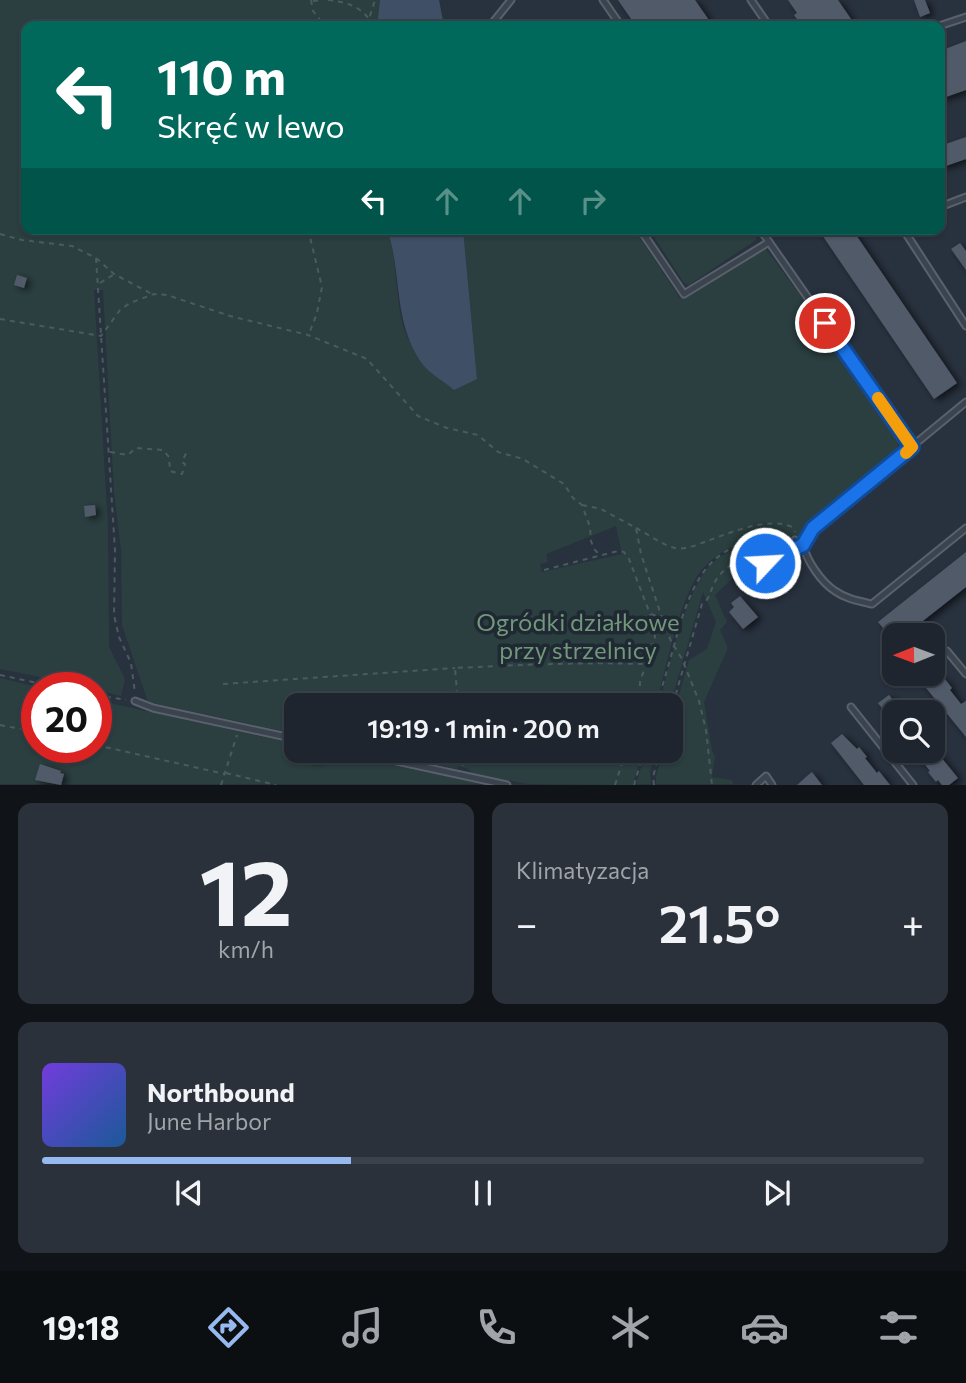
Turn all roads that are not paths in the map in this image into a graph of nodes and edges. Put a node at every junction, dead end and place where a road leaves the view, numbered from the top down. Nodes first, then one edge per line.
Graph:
1 (511, 0) edge
2 (603, 0) edge
3 (751, 0) edge
4 (966, 17) edge
5 (494, 21) edge
6 (618, 21) edge
7 (766, 21) edge
8 (945, 24) edge
9 (966, 197) edge
10 (945, 205) edge
11 (644, 235) edge
12 (764, 235) edge
13 (907, 235) edge
14 (769, 242) junction
15 (966, 326) edge
16 (966, 402) edge
17 (912, 447) junction
18 (966, 528) edge
19 (792, 541) road end
20 (803, 545) junction
21 (765, 563) dead end
22 (947, 651) dead end
23 (966, 674) edge
24 (135, 701) road end
25 (851, 707) dead end
26 (284, 736) edge
27 (405, 763) edge
28 (507, 785) edge
29 (756, 785) edge
30 (772, 785) edge
31 (913, 785) edge

1 - 5 lane
2 - 6 lane
3 - 7 lane
4 - 8 lane
9 - 10 lane
11 - 14 lane
12 - 14 lane
13 - 15 lane
14 - 17 lane
16 - 17 lane
17 - 20 lane
18 - 20 lane
19 - 20 lane
20 - 21 lane
22 - 23 lane
24 - 26 lane
25 - 31 lane
27 - 28 lane
29 - 30 lane

